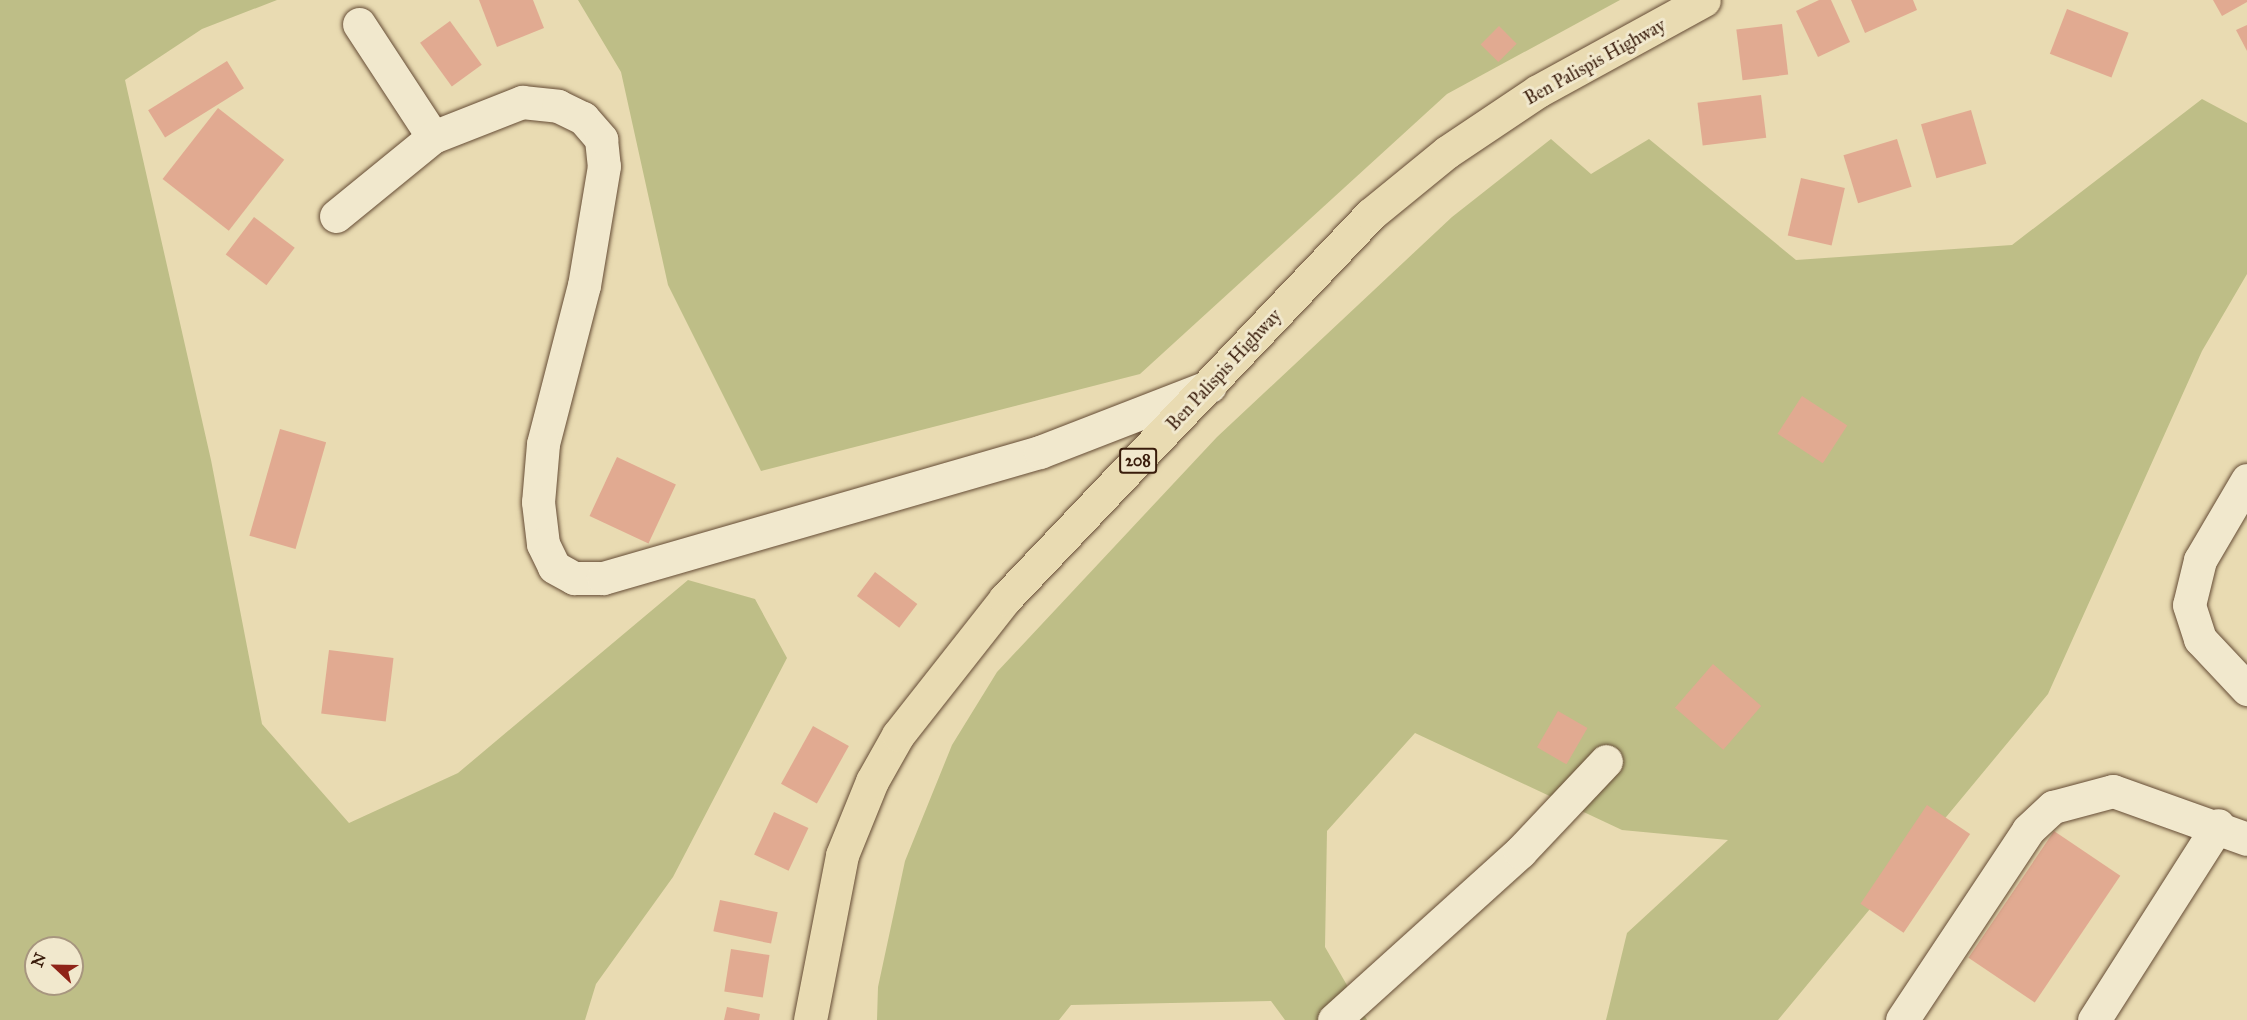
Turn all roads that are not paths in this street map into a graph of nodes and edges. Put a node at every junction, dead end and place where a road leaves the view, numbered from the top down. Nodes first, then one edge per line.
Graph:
1 (1704, 0) edge
2 (359, 24) dead end
3 (434, 137) junction
4 (336, 216) dead end
5 (1209, 386) junction
6 (2247, 480) edge
7 (2247, 688) edge
8 (1606, 761) dead end
9 (2217, 825) junction
10 (2247, 839) edge
11 (810, 1020) edge
12 (1334, 1020) edge
13 (1902, 1020) edge
14 (2094, 1020) edge

1 - 5 main road, Ben Palispis Highway / 208
2 - 3 street
3 - 4 street
3 - 5 street
5 - 11 main road, Ben Palispis Highway / 208
6 - 7 street
8 - 12 street
9 - 10 street
9 - 13 street
9 - 14 street

